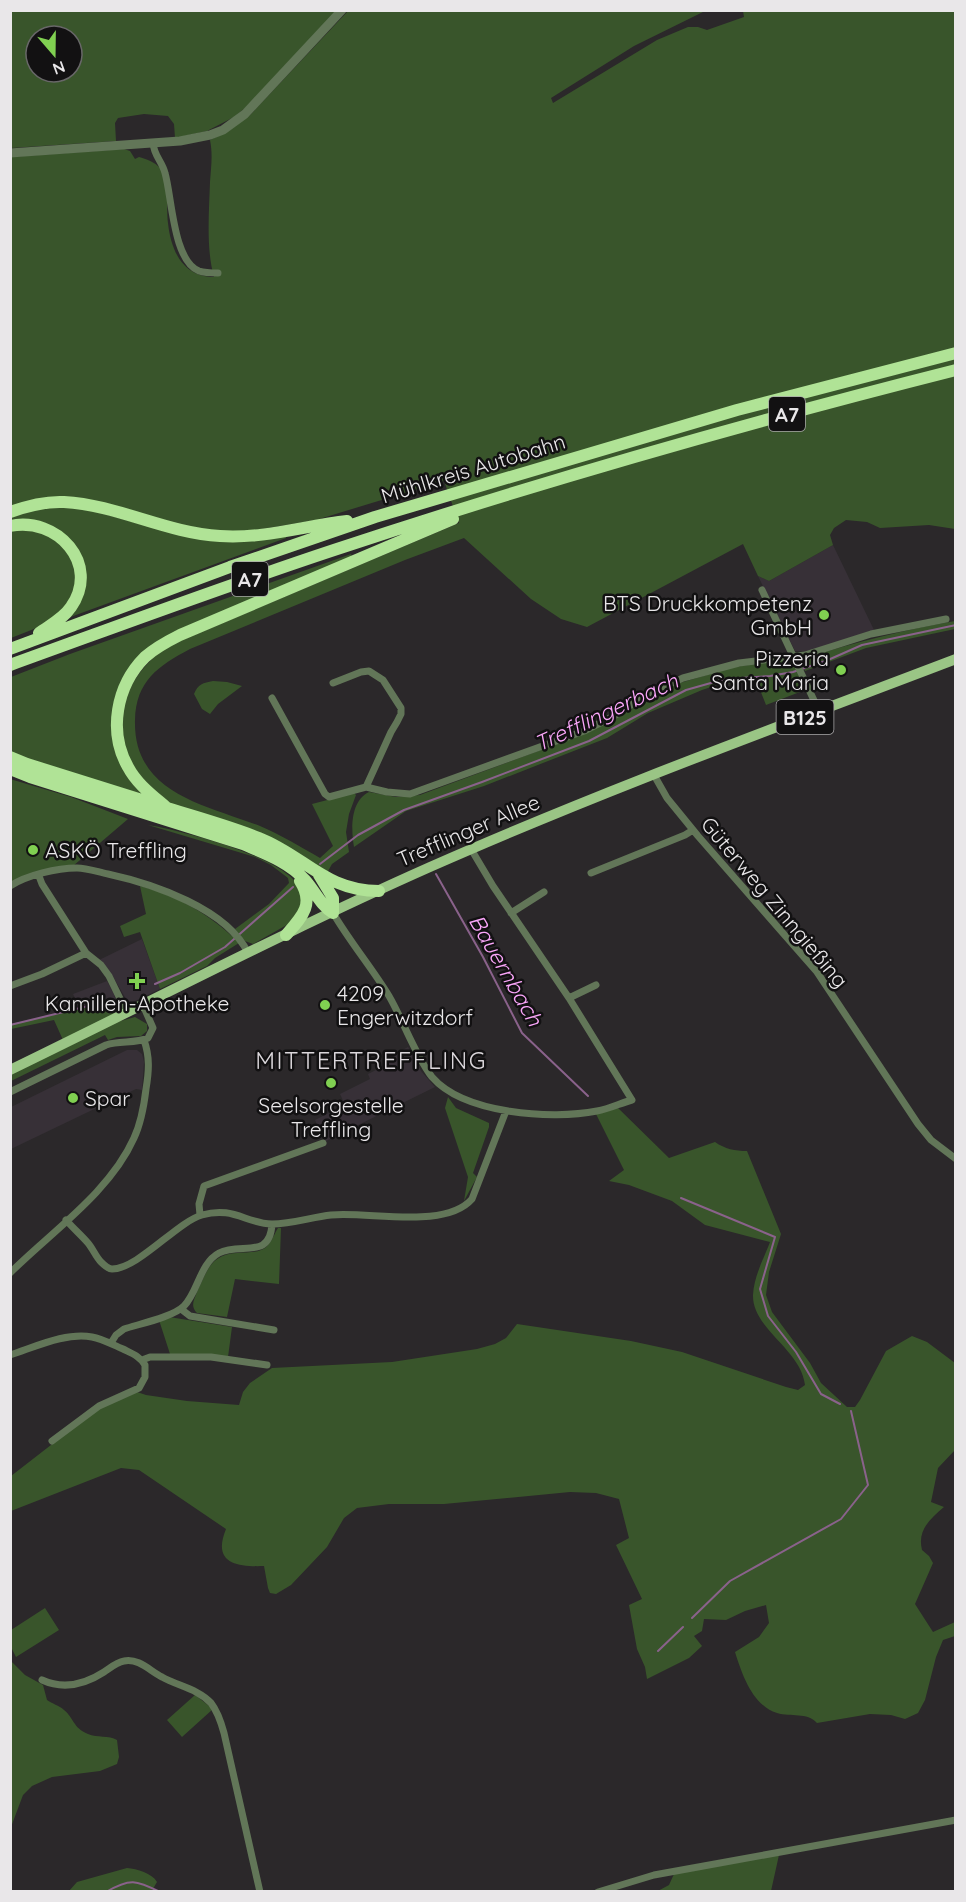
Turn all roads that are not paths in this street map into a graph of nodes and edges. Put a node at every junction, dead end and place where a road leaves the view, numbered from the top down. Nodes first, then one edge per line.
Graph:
1 (342, 10) edge
2 (153, 143) junction
3 (10, 153) edge
4 (218, 273) dead end
5 (956, 353) edge
6 (956, 370) edge
7 (491, 500) junction
8 (10, 512) edge
9 (375, 517) junction
10 (10, 526) edge
11 (762, 590) dead end
12 (946, 619) dead end
13 (16, 647) edge
14 (793, 656) junction
15 (956, 659) edge
16 (10, 665) edge
17 (333, 683) dead end
18 (272, 698) dead end
19 (819, 711) junction
20 (10, 757) edge
21 (10, 769) edge
22 (10, 774) edge
23 (30, 777) junction
24 (655, 778) junction
25 (366, 787) junction
26 (166, 807) junction
27 (693, 830) junction
28 (471, 849) junction
29 (287, 866) junction
30 (591, 873) dead end
31 (318, 874) junction
32 (39, 876) junction
33 (10, 886) edge
34 (379, 891) junction
35 (544, 892) dead end
36 (333, 913) junction
37 (511, 913) junction
38 (286, 935) junction
39 (86, 953) junction
40 (248, 953) junction
41 (596, 985) dead end
42 (10, 986) edge
43 (569, 998) junction
44 (143, 1005) junction
45 (127, 1013) junction
46 (144, 1040) junction
47 (10, 1070) edge
48 (10, 1092) edge
49 (506, 1111) junction
50 (323, 1143) dead end
51 (956, 1159) edge
52 (200, 1215) junction
53 (66, 1220) junction
54 (272, 1224) junction
55 (10, 1273) edge
56 (181, 1309) junction
57 (274, 1330) dead end
58 (111, 1344) junction
59 (10, 1355) edge
60 (142, 1360) junction
61 (267, 1365) dead end
62 (52, 1441) dead end
63 (42, 1680) dead end
64 (956, 1820) edge
65 (260, 1892) edge
66 (598, 1892) edge

1 - 2 street
2 - 3 street
2 - 4 street
5 - 9 highway, Mühlkreis Autobahn / A7
6 - 7 highway, Mühlkreis Autobahn / A7
7 - 16 highway, Mühlkreis Autobahn / A7
7 - 26 highway
8 - 9 highway
9 - 13 highway, Mühlkreis Autobahn / A7
10 - 13 highway
11 - 14 street
12 - 14 street
14 - 19 street
14 - 25 street
15 - 19 main road, Trefflinger Allee / B125
17 - 25 street
18 - 25 street
19 - 24 main road, Trefflinger Allee / B125
20 - 26 highway
21 - 23 highway
22 - 23 highway
23 - 29 highway
24 - 27 street, Güterweg Zinngießing
24 - 28 main road, Trefflinger Allee / B125
26 - 31 highway
27 - 30 street
27 - 51 street, Güterweg Zinngießing
28 - 34 main road, Trefflinger Allee / B125
28 - 37 street
29 - 36 highway
29 - 38 highway
31 - 34 highway
31 - 36 highway
32 - 33 street
32 - 39 street
32 - 40 street
34 - 36 main road, Trefflinger Allee / B125
35 - 37 street
36 - 38 main road, Trefflinger Allee / B125
36 - 49 street
37 - 43 street
38 - 40 main road, Trefflinger Allee / B125
39 - 42 street
39 - 45 street
40 - 44 main road, Trefflinger Allee / B125
41 - 43 street
43 - 49 street
44 - 45 main road, Trefflinger Allee / B125
44 - 46 street
45 - 47 main road, Trefflinger Allee / B125
46 - 48 street
46 - 53 street
49 - 54 street
50 - 52 street
52 - 53 street
52 - 54 street
53 - 55 street
54 - 56 street
56 - 57 street
56 - 58 street
58 - 59 street
58 - 60 street
60 - 61 street
60 - 62 street
63 - 65 street
64 - 66 street

